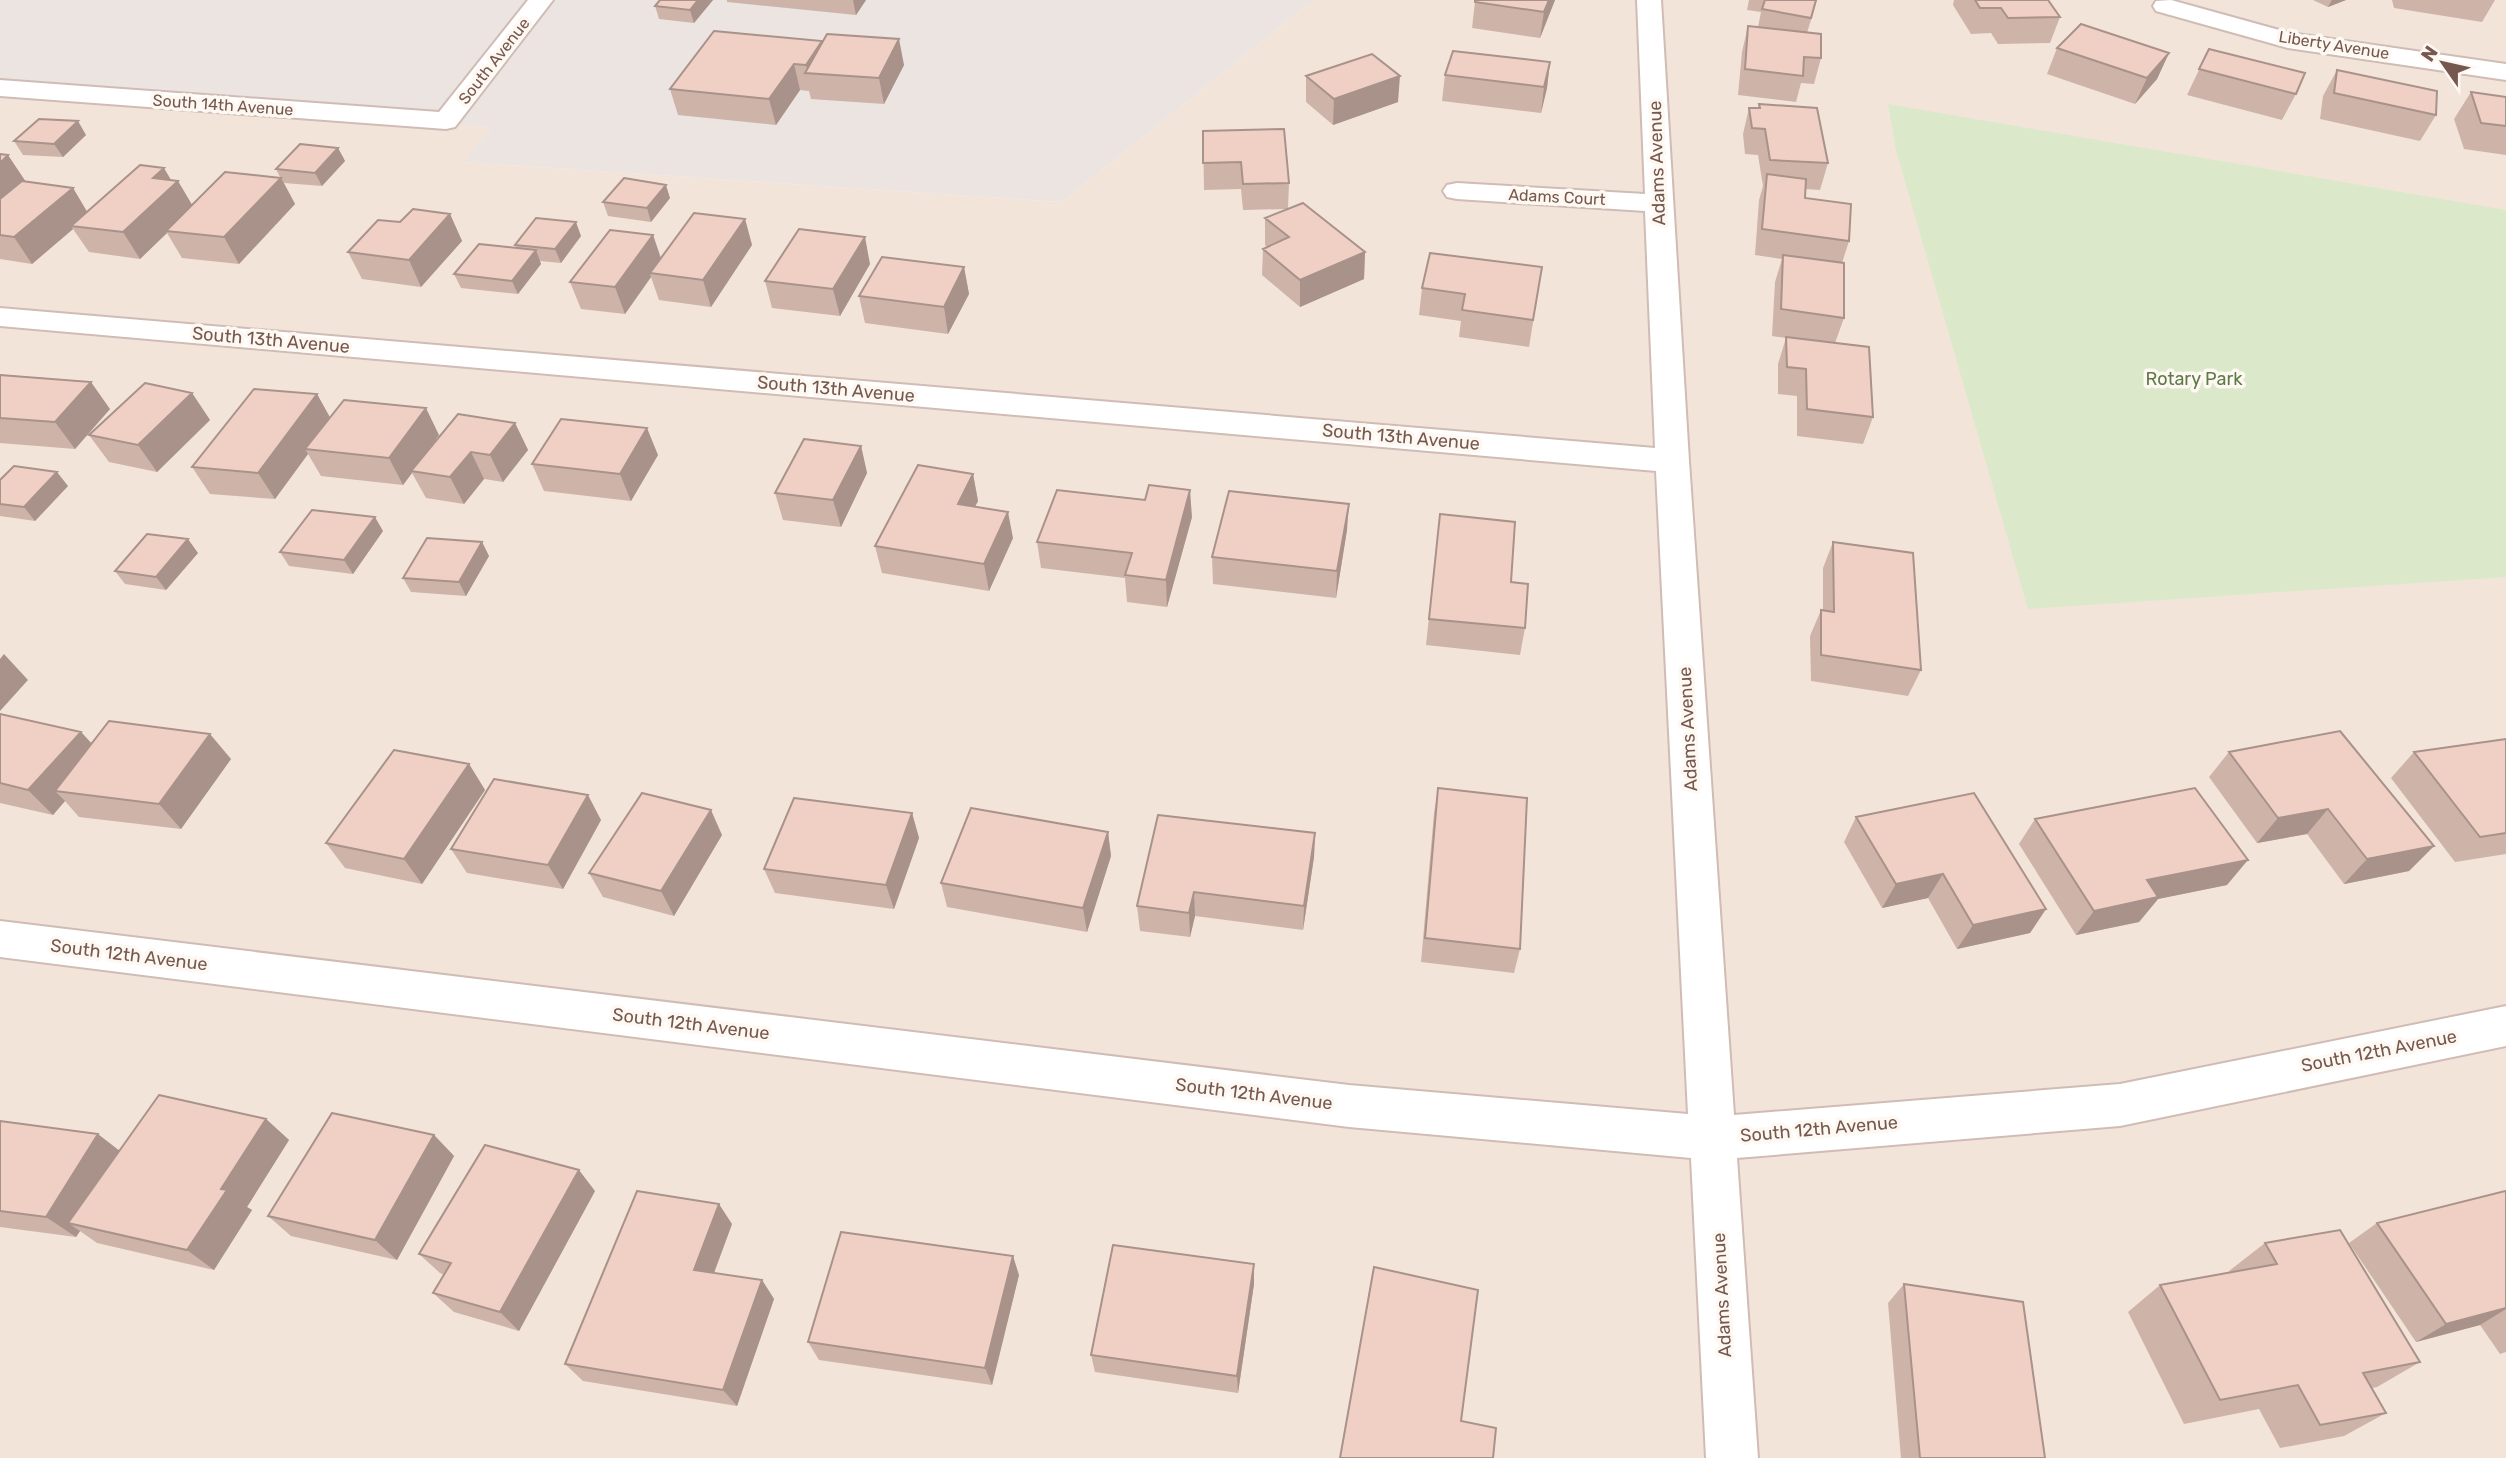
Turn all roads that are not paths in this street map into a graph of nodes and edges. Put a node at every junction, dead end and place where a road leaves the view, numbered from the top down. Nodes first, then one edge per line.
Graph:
1 (541, 0) edge
2 (1649, 0) edge
3 (2165, 6) dead end
4 (2506, 72) edge
5 (0, 88) edge
6 (446, 121) joint
7 (1457, 191) dead end
8 (1658, 202) junction
9 (0, 317) edge
10 (1672, 461) junction
11 (0, 939) edge
12 (2506, 1026) edge
13 (1713, 1138) junction
14 (1732, 1458) edge

1 - 6 street, South Avenue
2 - 8 street, Adams Avenue
3 - 4 street, Liberty Avenue
5 - 6 street, South 14th Avenue
7 - 8 street, Adams Court
8 - 10 street, Adams Avenue
9 - 10 street, South 13th Avenue
10 - 13 street, Adams Avenue
11 - 13 street, South 12th Avenue
12 - 13 street, South 12th Avenue
13 - 14 street, Adams Avenue

